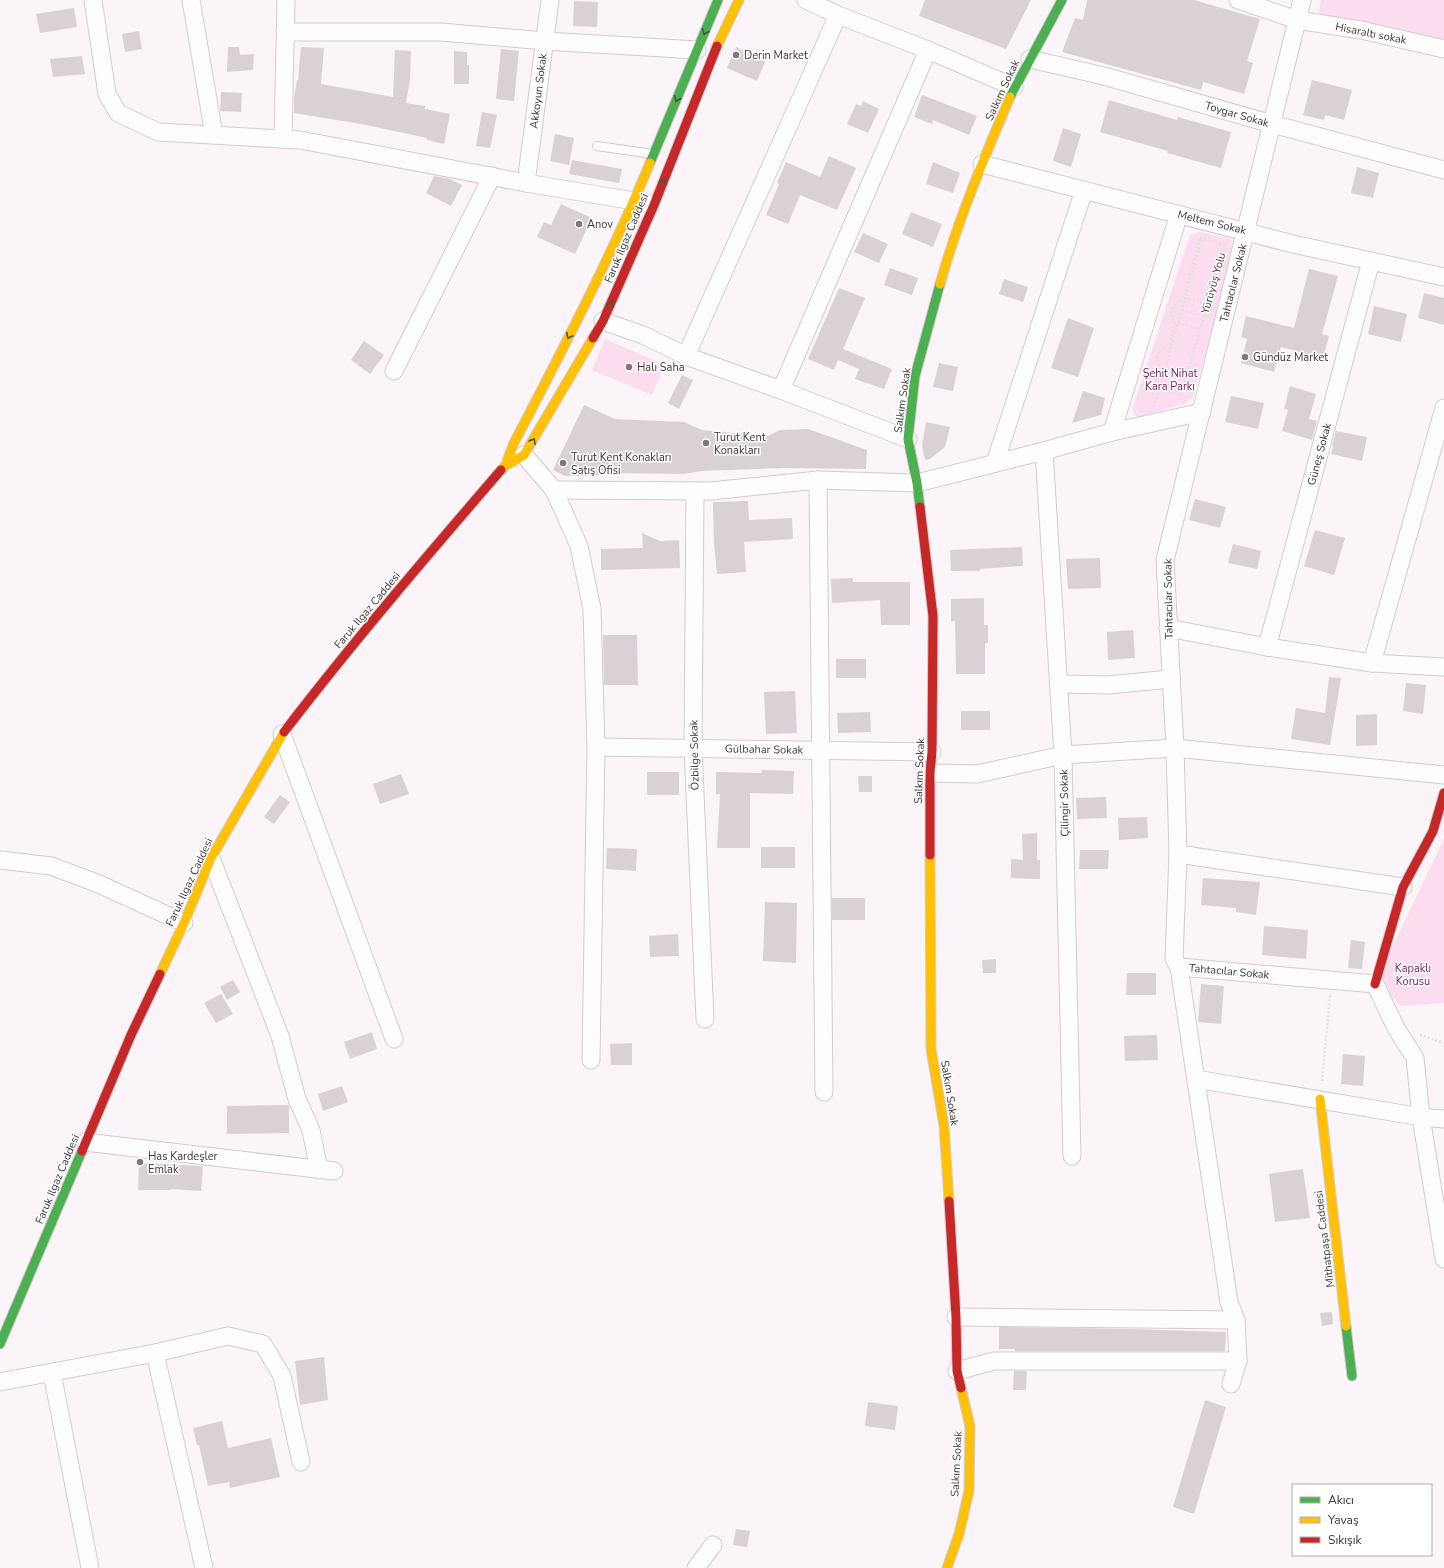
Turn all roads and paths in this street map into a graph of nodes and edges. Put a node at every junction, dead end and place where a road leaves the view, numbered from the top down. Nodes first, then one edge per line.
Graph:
1 (93, 0) edge
2 (191, 0) edge
3 (286, 0) edge
4 (550, 0) edge
5 (718, 0) edge
6 (739, 0) edge
7 (806, 0) edge
8 (1062, 0) edge
9 (1238, 0) edge
10 (1302, 0) edge
11 (838, 15) junction
12 (1297, 20) junction
13 (285, 32) junction
14 (545, 41) junction
15 (1444, 49) edge
16 (697, 50) junction
17 (928, 50) junction
18 (1030, 59) junction
19 (1014, 87) junction
20 (1272, 124) junction
21 (214, 135) junction
22 (283, 139) junction
23 (597, 146) dead end
24 (654, 154) junction
25 (982, 164) junction
26 (1444, 170) edge
27 (492, 176) junction
28 (526, 183) junction
29 (1084, 190) junction
30 (634, 201) junction
31 (654, 205) junction
32 (1179, 214) junction
33 (1246, 231) junction
34 (1202, 238) dead end
35 (1371, 261) junction
36 (1444, 277) edge
37 (1184, 298) junction
38 (1208, 303) junction
39 (1182, 310) junction
40 (1204, 316) junction
41 (603, 321) junction
42 (1224, 321) junction
43 (1178, 323) junction
44 (1200, 329) junction
45 (686, 356) junction
46 (394, 371) dead end
47 (1157, 382) junction
48 (1161, 383) junction
49 (1159, 389) junction
50 (1182, 389) junction
51 (781, 390) junction
52 (1444, 408) edge
53 (1202, 412) junction
54 (1151, 423) junction
55 (1112, 432) junction
56 (908, 440) junction
57 (1044, 451) junction
58 (524, 455) junction
59 (996, 463) junction
60 (505, 466) junction
61 (818, 480) junction
62 (916, 483) junction
63 (554, 490) junction
64 (695, 491) junction
65 (1168, 628) junction
66 (1267, 647) junction
67 (1372, 663) junction
68 (1444, 667) edge
69 (1171, 679) junction
70 (1059, 684) junction
71 (282, 734) junction
72 (596, 747) junction
73 (693, 748) junction
74 (1175, 748) junction
75 (821, 750) junction
76 (932, 752) junction
77 (1063, 755) junction
78 (930, 773) junction
79 (1444, 775) edge
80 (1444, 793) edge
81 (1178, 854) junction
82 (211, 858) junction
83 (0, 860) edge
84 (1403, 886) junction
85 (184, 922) junction
86 (1179, 967) junction
87 (1332, 980) junction
88 (1376, 984) junction
89 (705, 1019) dead end
90 (394, 1039) dead end
91 (591, 1060) dead end
92 (1196, 1079) junction
93 (824, 1092) dead end
94 (1320, 1099) junction
95 (1422, 1116) junction
96 (1444, 1119) edge
97 (85, 1142) junction
98 (1072, 1156) dead end
99 (1444, 1259) edge
100 (956, 1317) junction
101 (1236, 1320) junction
102 (0, 1344) edge
103 (154, 1353) junction
104 (1238, 1361) junction
105 (958, 1371) junction
106 (52, 1373) junction
107 (1352, 1376) dead end
108 (0, 1382) edge
109 (1231, 1384) dead end
110 (301, 1462) dead end
111 (713, 1545) dead end
112 (90, 1568) edge
113 (204, 1568) edge
114 (696, 1568) edge
115 (947, 1568) edge

1 - 21 street
2 - 21 street
3 - 13 street
4 - 14 street, Akkoyun Sokak
5 -> 16 street, Faruk Ilgaz Caddesi
31 -> 6 street, Faruk Ilgaz Caddesi
7 - 11 street
8 - 18 street, Salkım Sokak
9 - 12 street, Hisaraltı sokak
10 - 12 street, Tahtacılar Sokak
11 - 17 street
11 - 45 street
12 - 15 street, Hisaraltı sokak
12 - 20 street, Tahtacılar Sokak
13 - 14 street
13 - 22 street
14 - 16 street
14 - 28 street, Akkoyun Sokak
16 -> 24 street, Faruk Ilgaz Caddesi
17 - 19 street
17 - 51 street
18 - 19 street, Salkım Sokak
18 - 20 street, Toygar Sokak
19 - 25 street, Salkım Sokak
20 - 26 street, Toygar Sokak
20 - 33 street, Tahtacılar Sokak
21 - 22 street
22 - 27 street
23 - 24 lane
24 - 30 street, Faruk Ilgaz Caddesi
25 - 29 street, Meltem Sokak
25 - 56 street, Salkım Sokak
27 - 28 street
27 - 46 street
28 - 30 street
29 - 32 street, Meltem Sokak
29 - 59 street
30 - 31 street
30 -> 60 street, Faruk Ilgaz Caddesi
41 -> 31 street, Faruk Ilgaz Caddesi
32 - 33 street, Meltem Sokak
32 - 55 street
33 - 35 street, Meltem Sokak
33 - 42 street, Tahtacılar Sokak
34 - 37 path
35 - 36 street, Meltem Sokak
35 - 66 street, Güneş Sokak
37 - 38 path
37 - 38 path, Yürüyüş Yolu
37 - 39 path
37 - 47 path, Yürüyüş Yolu
38 - 40 path, Yürüyüş Yolu
39 - 40 path
39 - 43 path
40 - 42 path
40 - 44 path, Yürüyüş Yolu
41 - 45 street
58 -> 41 street, Faruk Ilgaz Caddesi
42 - 53 street, Tahtacılar Sokak
43 - 44 path
43 - 48 path
44 - 50 path, Yürüyüş Yolu
45 - 51 street
47 - 48 path
47 - 49 path, Yürüyüş Yolu
48 - 49 path
48 - 50 path
49 - 50 path
49 - 54 path
51 - 56 street
52 - 67 street
53 - 54 street
53 - 65 street, Tahtacılar Sokak
54 - 55 street
55 - 57 street
56 - 62 street, Salkım Sokak
57 - 59 street
57 - 70 street, Çilingir Sokak
58 - 60 street, Faruk Ilgaz Caddesi
58 - 63 street
59 - 62 street
60 - 71 street, Faruk Ilgaz Caddesi
61 - 62 street
61 - 64 street
61 - 75 street
62 - 76 street, Salkım Sokak
63 - 64 street
63 - 72 street
64 - 73 street, Özbilge Sokak
65 - 66 street
65 - 69 street, Tahtacılar Sokak
66 - 67 street
67 - 68 street
69 - 70 street
69 - 74 street, Tahtacılar Sokak
70 - 77 street, Çilingir Sokak
71 - 82 street, Faruk Ilgaz Caddesi
71 - 90 street
72 - 73 street, Gülbahar Sokak
72 - 91 street
73 - 75 street, Gülbahar Sokak
73 - 89 street, Özbilge Sokak
74 - 77 street
74 - 79 street
74 - 81 street, Tahtacılar Sokak
75 - 76 street, Gülbahar Sokak
75 - 93 street
76 - 78 street, Salkım Sokak
77 - 78 street
77 - 98 street, Çilingir Sokak
78 - 100 street, Salkım Sokak
80 - 84 street
81 - 84 street
81 - 86 street, Tahtacılar Sokak
82 - 85 street, Faruk Ilgaz Caddesi
82 - 97 street
83 - 85 street
84 - 88 street
85 - 97 street, Faruk Ilgaz Caddesi
86 - 87 street, Tahtacılar Sokak
86 - 92 street
87 - 88 street, Tahtacılar Sokak
87 - 94 path
88 - 95 street
92 - 94 street
92 - 101 street
94 - 95 street
94 - 107 street, Mithatpaşa Caddesi
95 - 96 street
95 - 99 street
97 - 102 street, Faruk Ilgaz Caddesi
100 - 101 street
100 - 105 street, Salkım Sokak
101 - 104 street
103 - 106 street
103 - 110 street
103 - 113 street
104 - 105 street
104 - 109 street
105 - 115 street, Salkım Sokak
106 - 108 street
106 - 112 street
111 - 114 street

